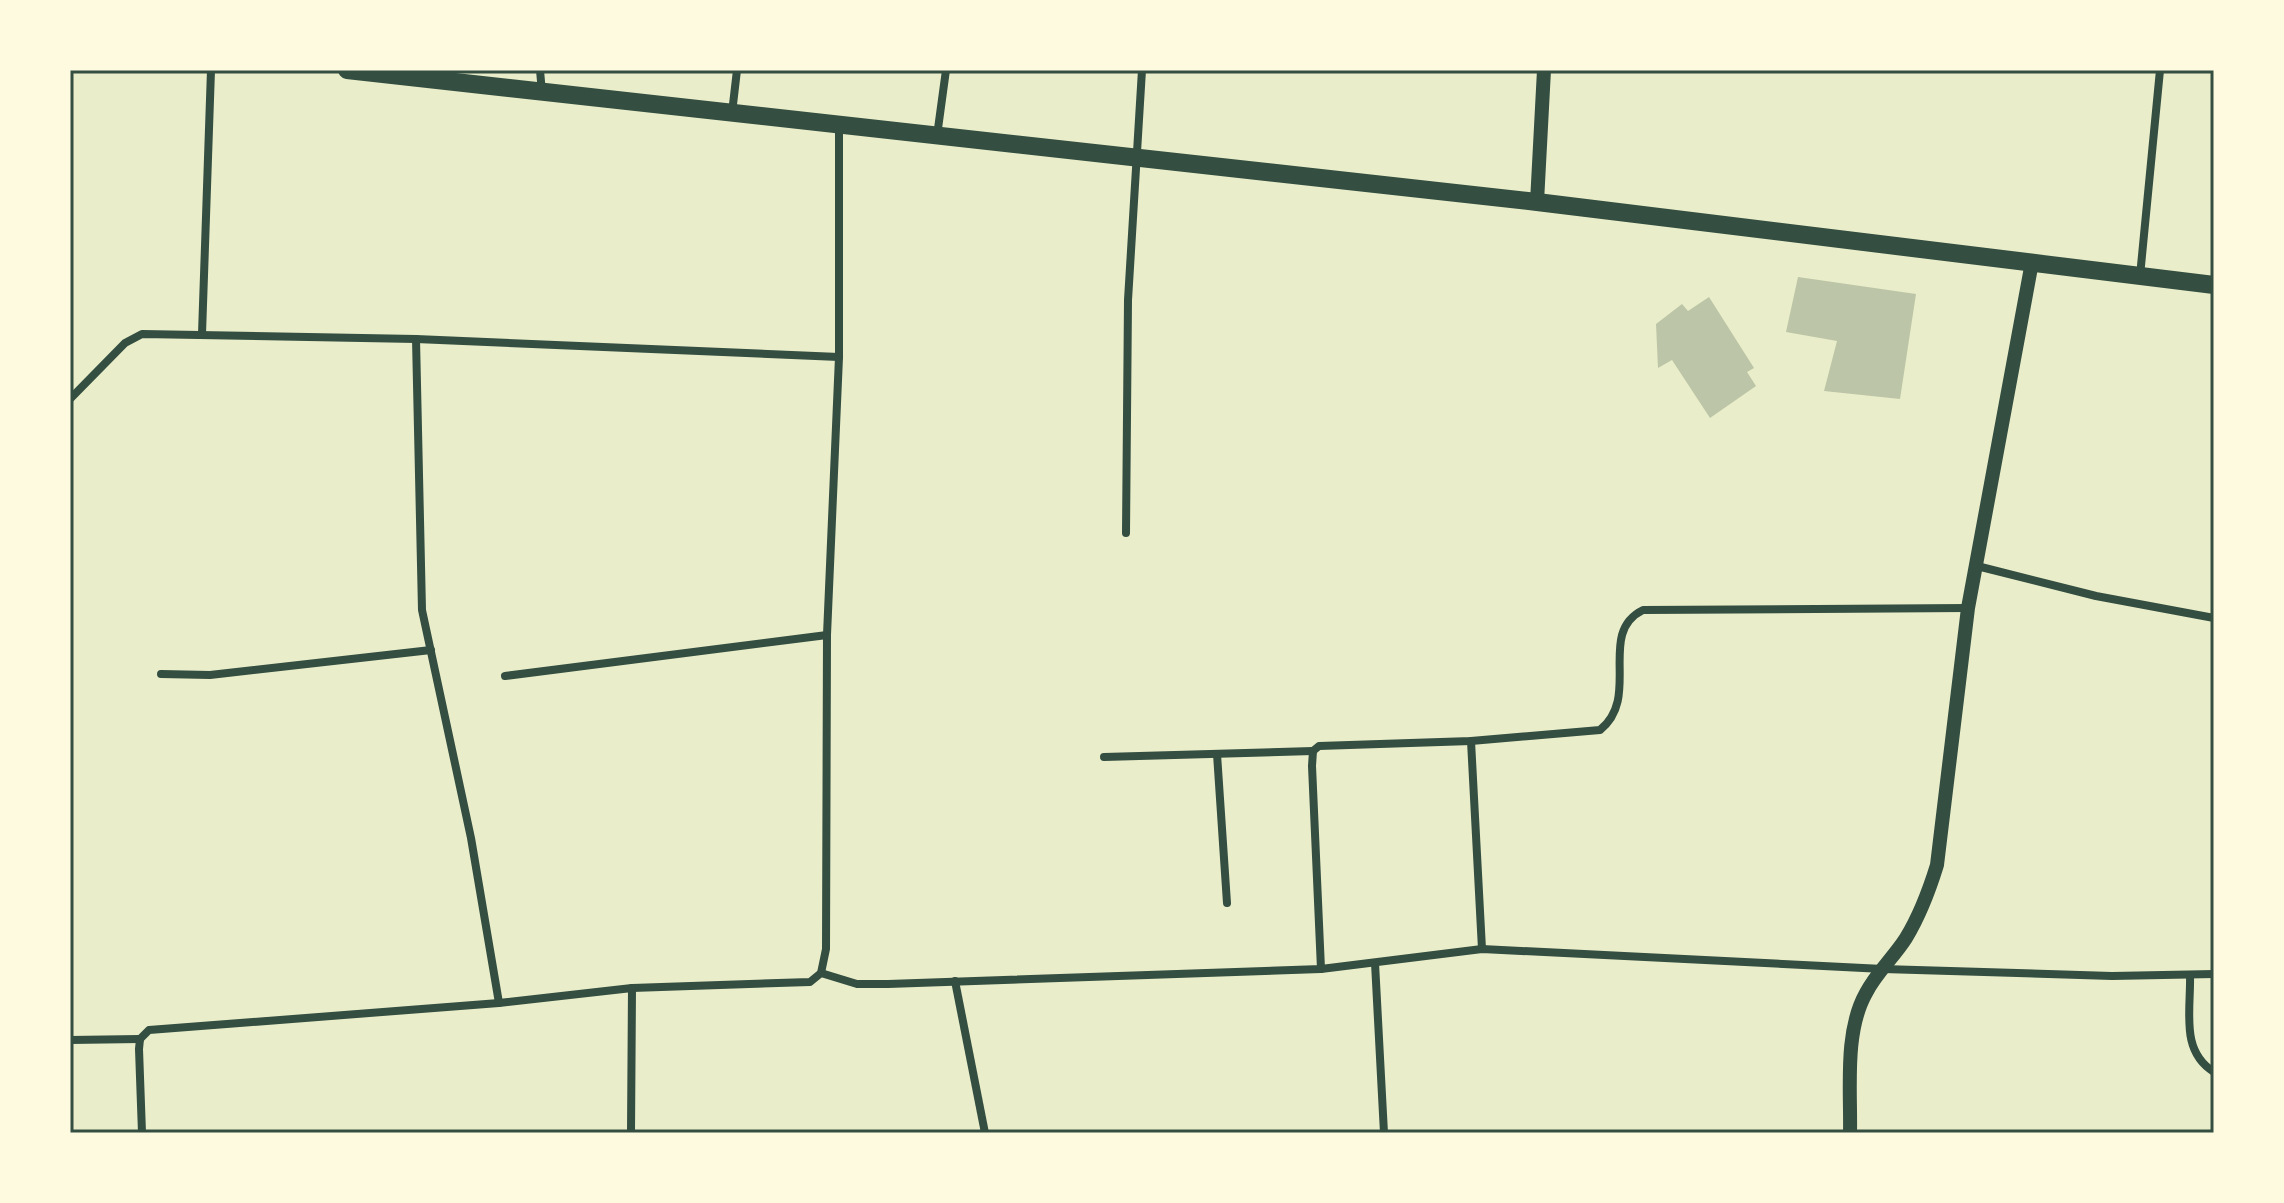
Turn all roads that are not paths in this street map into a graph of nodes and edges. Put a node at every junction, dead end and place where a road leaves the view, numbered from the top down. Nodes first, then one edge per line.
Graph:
1 (211, 70) edge
2 (347, 70) edge
3 (540, 70) edge
4 (737, 70) edge
5 (946, 70) edge
6 (1142, 70) edge
7 (1544, 70) edge
8 (2160, 70) edge
9 (542, 93) junction
10 (732, 114) junction
11 (839, 126) junction
12 (937, 136) junction
13 (1138, 157) junction
14 (1537, 202) junction
15 (2032, 262) junction
16 (2140, 277) junction
17 (2214, 285) edge
18 (202, 334) junction
19 (416, 339) junction
20 (839, 357) junction
21 (70, 399) edge
22 (1126, 533) dead end
23 (1977, 566) junction
24 (1968, 608) junction
25 (2214, 618) edge
26 (827, 635) junction
27 (431, 650) junction
28 (161, 674) dead end
29 (505, 676) dead end
30 (1471, 741) junction
31 (1313, 751) junction
32 (1217, 754) junction
33 (1104, 757) dead end
34 (1227, 903) dead end
35 (1482, 949) junction
36 (1375, 963) junction
37 (1321, 969) junction
38 (1883, 969) junction
39 (821, 973) junction
40 (2214, 974) edge
41 (2190, 975) junction
42 (955, 981) junction
43 (632, 988) junction
44 (499, 1003) junction
45 (140, 1039) junction
46 (70, 1040) edge
47 (2214, 1072) edge
48 (142, 1133) edge
49 (631, 1133) edge
50 (985, 1133) edge
51 (1384, 1133) edge
52 (1850, 1133) edge

1 - 18 street
2 - 9 main road
3 - 9 street
4 - 10 street
5 - 12 street
6 - 13 street
7 - 14 street
8 - 16 street
9 - 10 main road
10 - 11 main road
11 - 12 main road
11 - 20 street
12 - 13 main road
13 - 14 main road
13 - 22 street
14 - 15 main road
15 - 16 main road
15 - 23 street
16 - 17 main road
18 - 19 street
18 - 21 street
19 - 20 street
19 - 27 street
20 - 26 street
23 - 24 street
23 - 25 street
24 - 30 street
24 - 38 street
26 - 29 street
26 - 39 street
27 - 28 street
27 - 44 street
30 - 31 street
30 - 35 street
31 - 32 street
31 - 37 street
32 - 33 street
32 - 34 street
35 - 36 street
35 - 38 street
36 - 37 street
36 - 51 street
37 - 42 street
38 - 41 street
38 - 52 street
39 - 42 street
39 - 43 street
40 - 41 street
41 - 47 street
42 - 50 street
43 - 44 street
43 - 49 street
44 - 45 street
45 - 46 street
45 - 48 street

